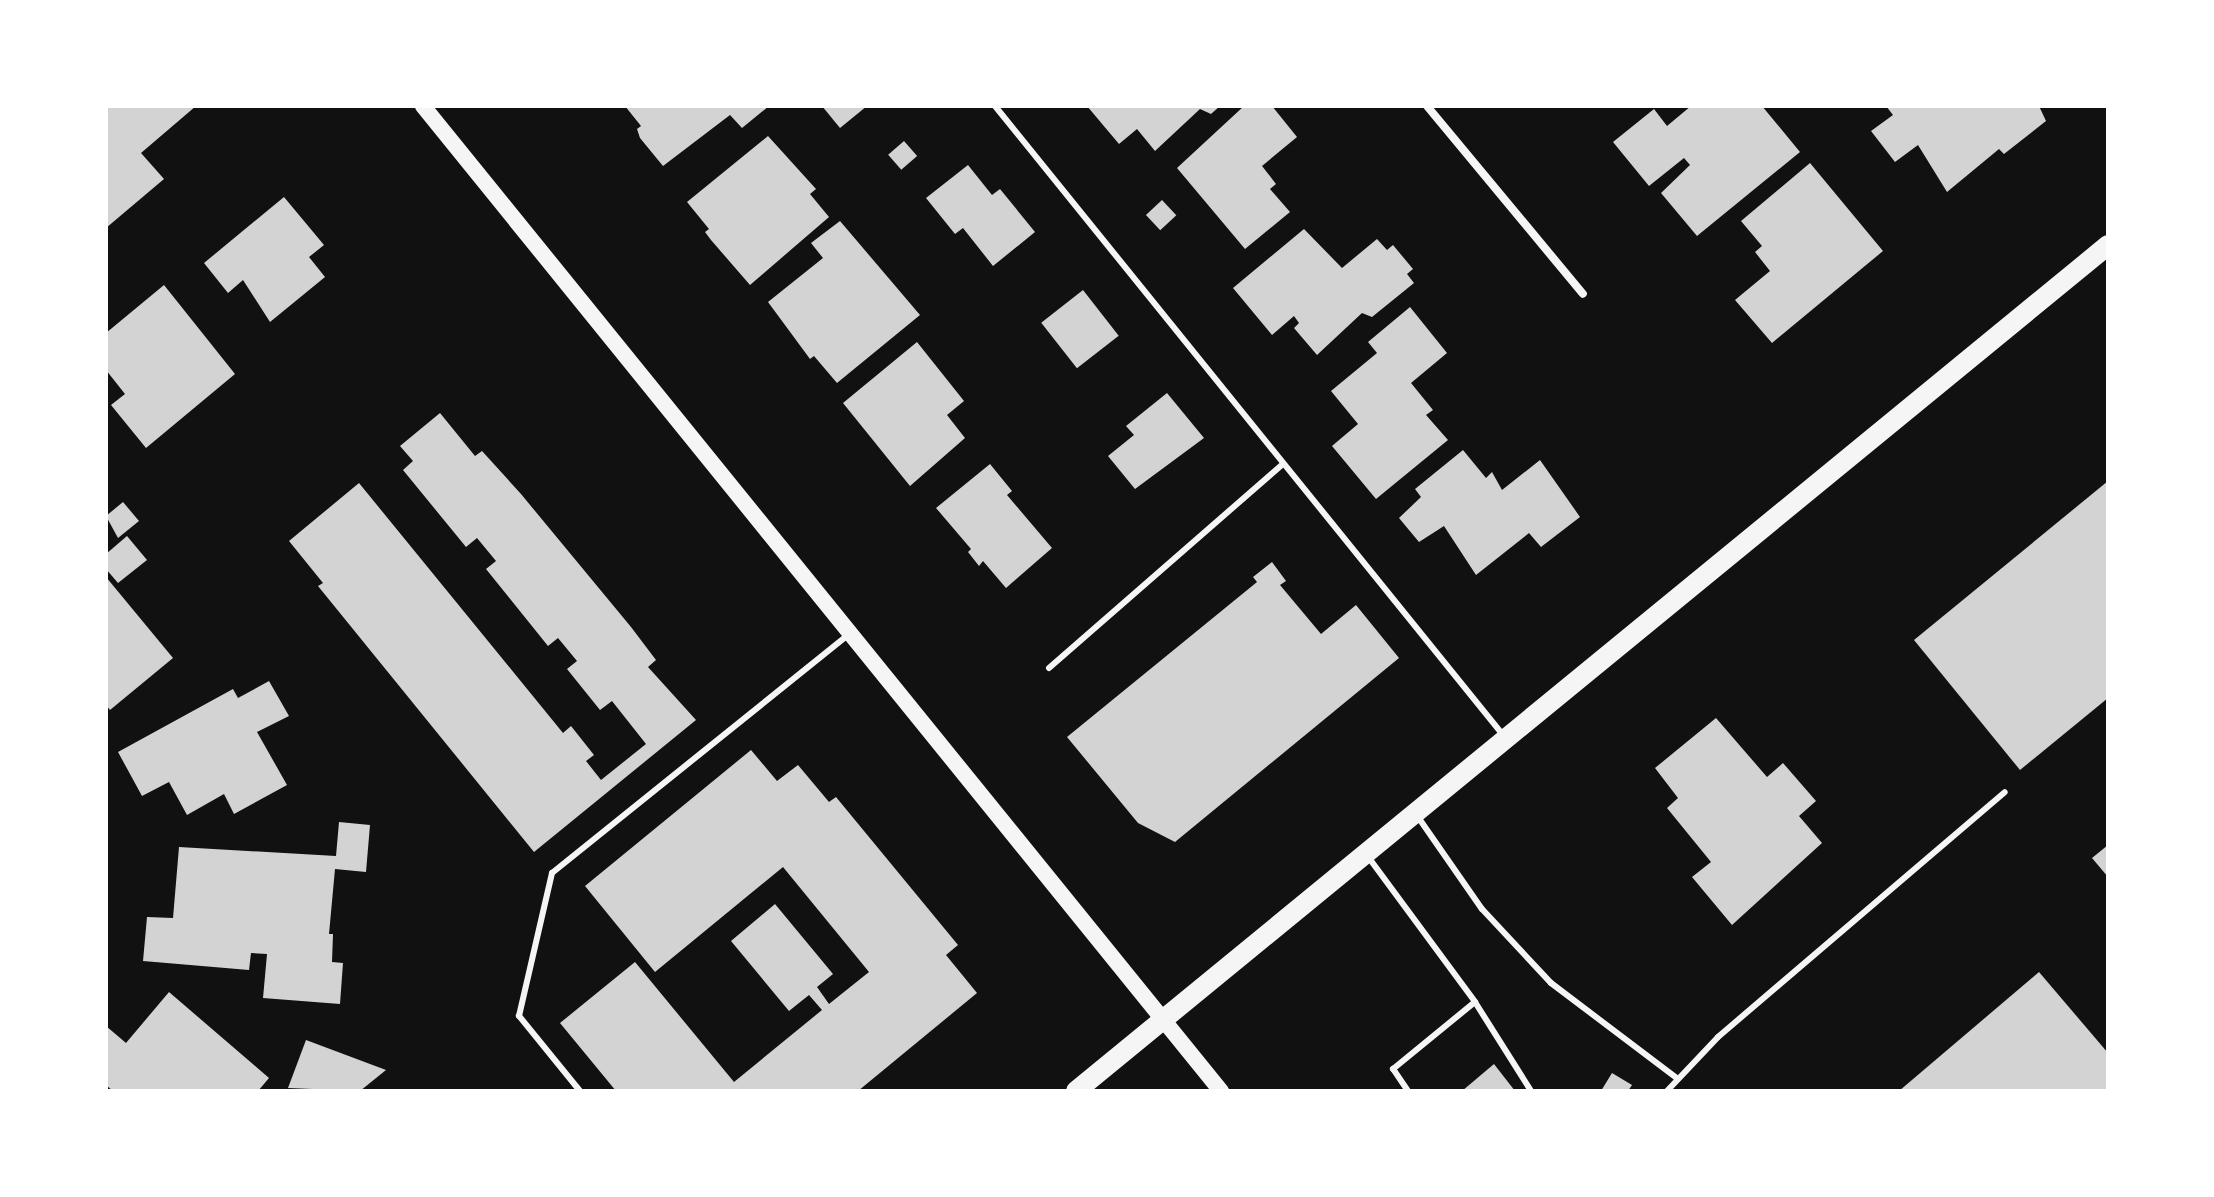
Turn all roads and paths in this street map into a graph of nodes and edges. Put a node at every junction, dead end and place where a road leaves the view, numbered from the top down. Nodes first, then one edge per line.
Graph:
1 (423, 106) edge
2 (995, 106) edge
3 (1427, 106) edge
4 (2108, 245) edge
5 (1583, 294) dead end
6 (1283, 464) junction
7 (848, 635) junction
8 (1049, 668) dead end
9 (1506, 739) junction
10 (2005, 792) dead end
11 (1415, 813) junction
12 (1365, 853) junction
13 (1475, 1002) junction
14 (1160, 1020) junction
15 (1678, 1079) junction
16 (580, 1091) edge
17 (1076, 1091) edge
18 (1221, 1091) edge
19 (1408, 1091) edge
20 (1531, 1091) edge
21 (1667, 1091) edge

1 - 7 main road
2 - 6 lane
3 - 5 street
4 - 9 main road
6 - 8 lane
6 - 9 lane
7 - 14 main road
7 - 16 lane
9 - 11 main road
10 - 15 lane
11 - 12 main road
11 - 15 lane
12 - 13 lane
12 - 14 main road
13 - 19 lane
13 - 20 lane
14 - 17 main road
14 - 18 main road
15 - 21 lane

